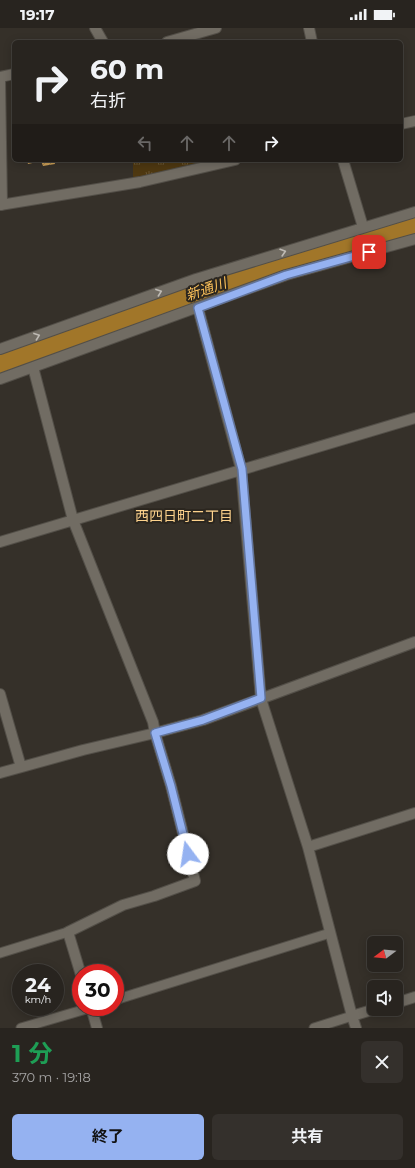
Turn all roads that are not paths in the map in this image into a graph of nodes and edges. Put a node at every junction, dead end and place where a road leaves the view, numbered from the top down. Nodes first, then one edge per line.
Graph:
1 (95, 28) edge
2 (216, 28) edge
3 (309, 28) edge
4 (102, 40) edge
5 (174, 40) edge
6 (312, 40) edge
7 (12, 74) edge
8 (0, 77) edge
9 (415, 121) edge
10 (403, 124) edge
11 (225, 162) edge
12 (344, 162) edge
13 (1, 205) edge
14 (415, 212) edge
15 (363, 227) junction
16 (415, 238) edge
17 (198, 308) junction
18 (0, 349) edge
19 (33, 367) junction
20 (0, 378) edge
21 (415, 418) edge
22 (242, 469) junction
23 (73, 520) junction
24 (0, 542) edge
25 (415, 642) edge
26 (0, 694) edge
27 (261, 698) junction
28 (155, 733) junction
29 (21, 768) junction
30 (0, 773) edge
31 (415, 813) edge
32 (308, 847) junction
33 (68, 932) junction
34 (330, 933) junction
35 (0, 953) edge
36 (78, 964) edge
37 (124, 997) edge
38 (415, 997) edge
39 (403, 1001) edge
40 (367, 1011) edge
41 (72, 1013) edge
42 (94, 1016) edge
43 (352, 1016) junction
44 (21, 1028) edge
45 (97, 1028) edge
46 (314, 1028) edge
47 (356, 1028) edge

1 - 4 street
2 - 5 street
3 - 6 street
7 - 8 street
8 - 13 street
9 - 10 street
11 - 13 street
12 - 15 street
14 - 15 street
18 -> 15 street
16 - 17 street
17 - 19 street
17 - 22 street
19 - 20 street
19 - 23 street
21 - 22 street
22 - 23 street
22 - 27 street
23 - 24 street
23 - 28 street
25 - 27 street
26 - 29 street
27 - 28 street
27 - 32 street
28 - 29 street
28 - 33 street
29 - 30 street
31 - 32 street
32 - 34 street
33 - 35 lane
33 - 36 street
34 - 37 lane
34 - 43 street
38 - 39 street
40 - 43 street
41 - 44 lane
42 - 45 street
43 - 46 lane
43 - 47 street

